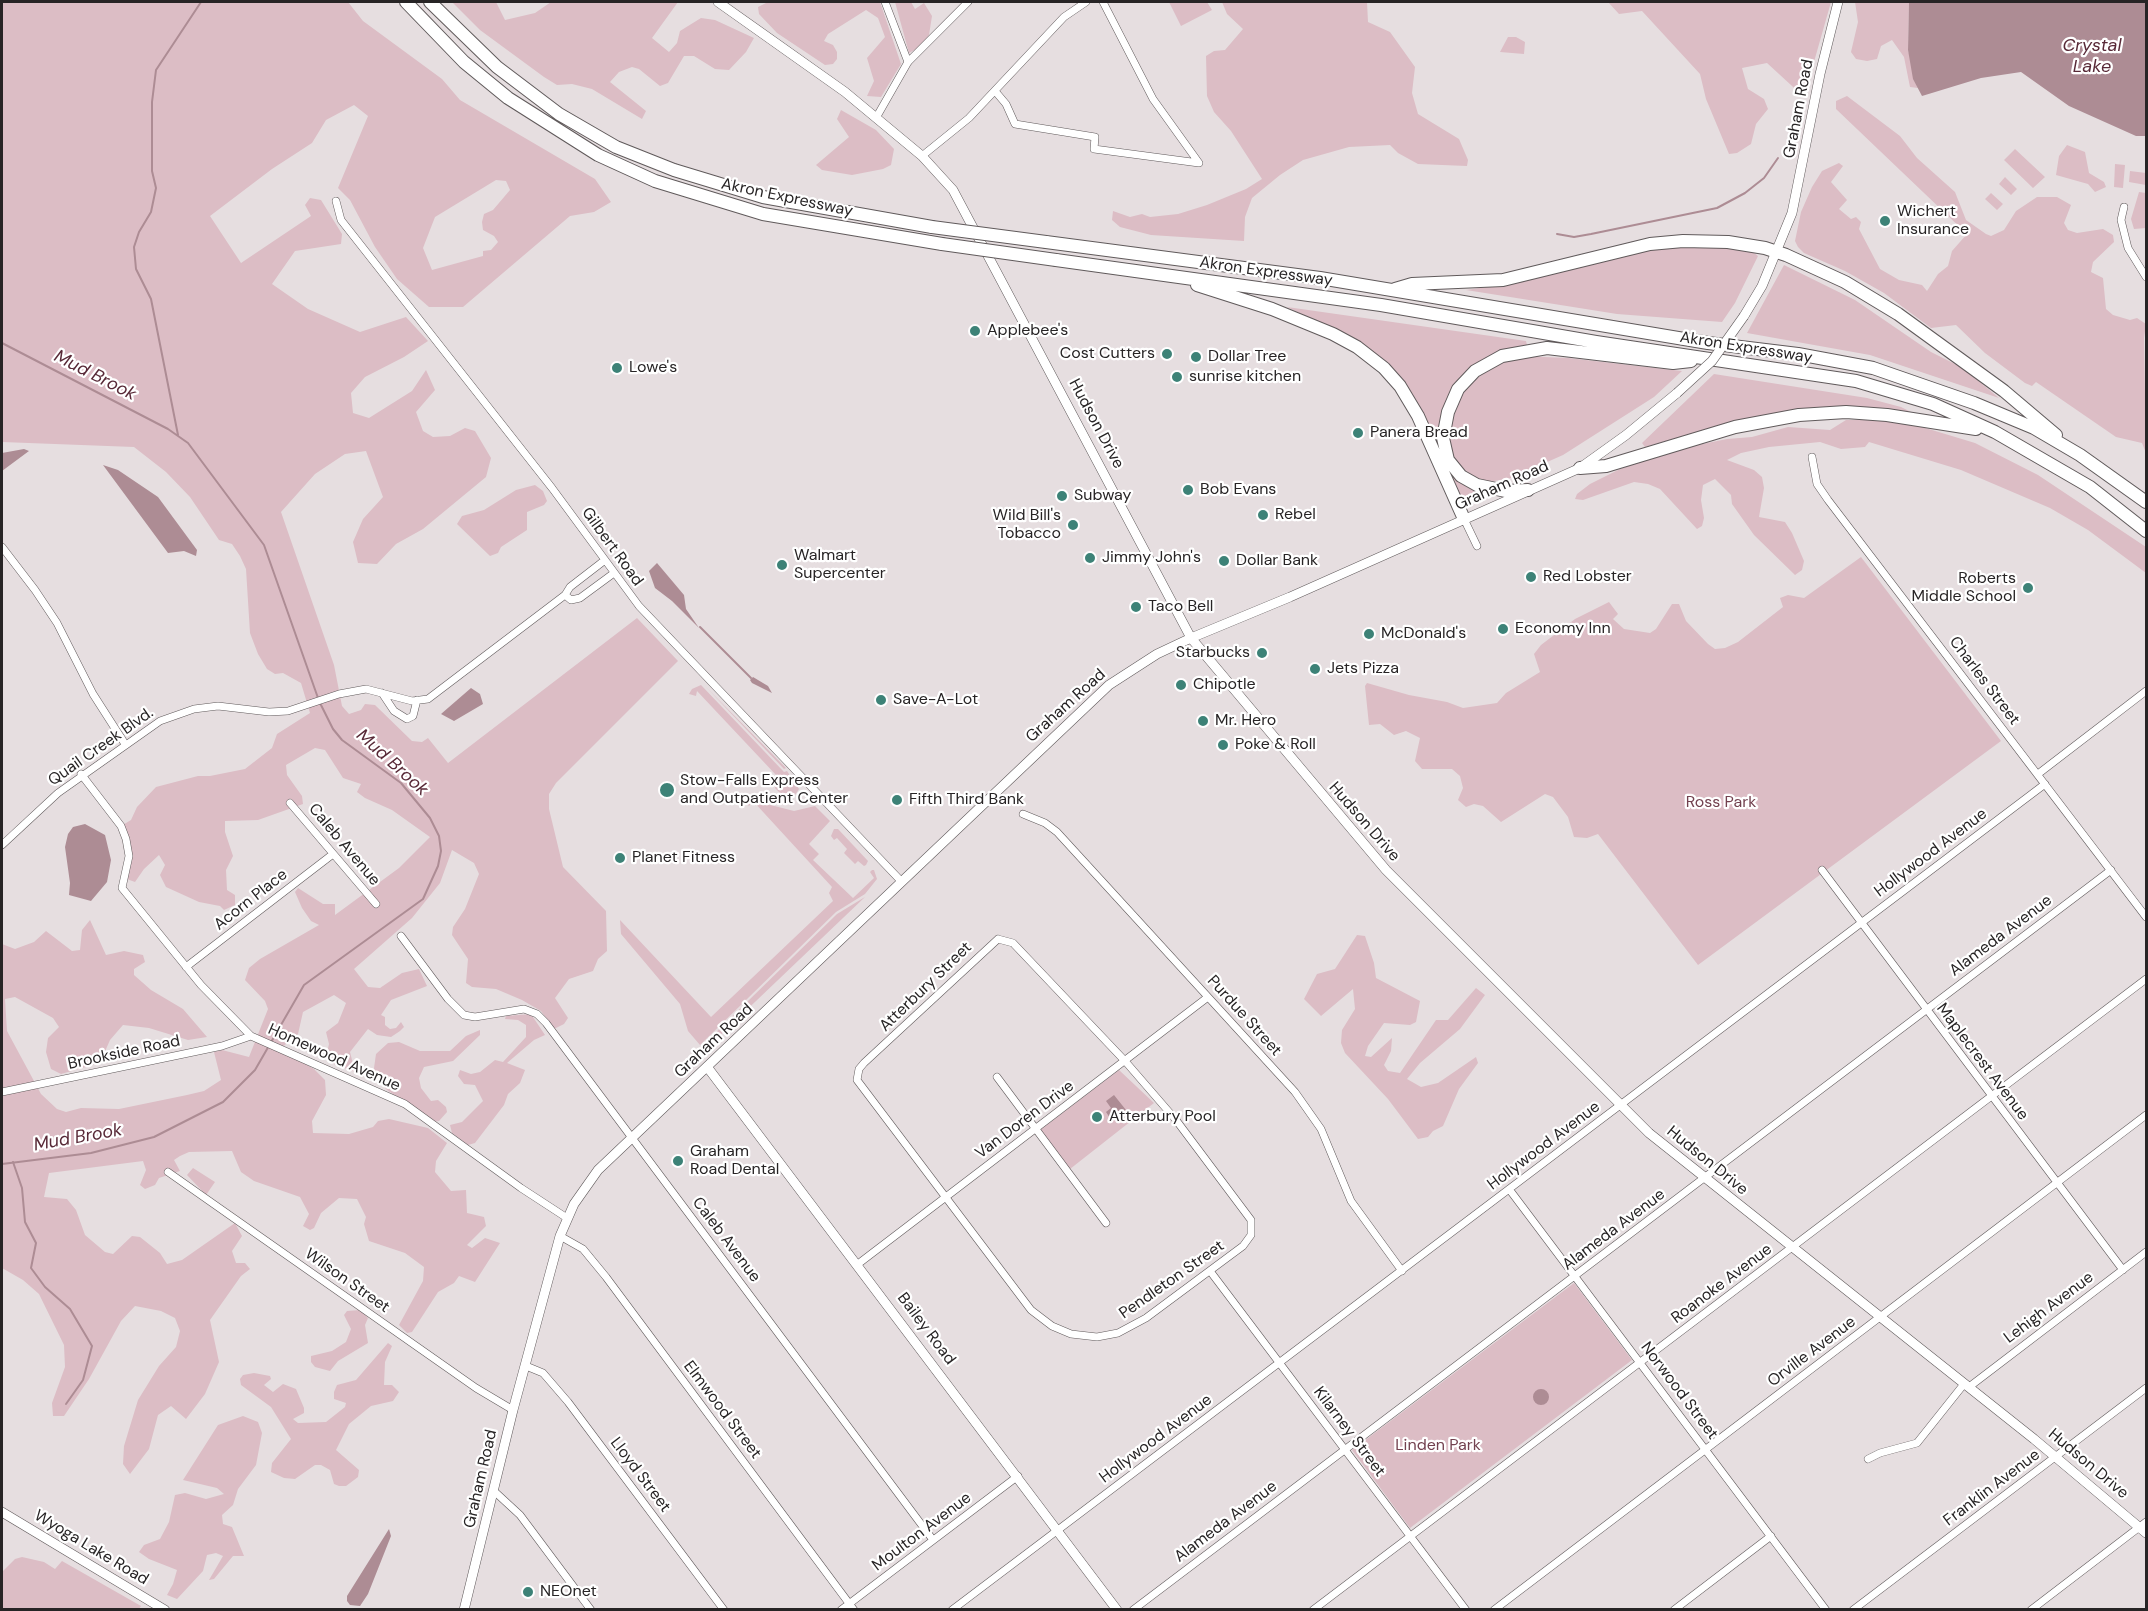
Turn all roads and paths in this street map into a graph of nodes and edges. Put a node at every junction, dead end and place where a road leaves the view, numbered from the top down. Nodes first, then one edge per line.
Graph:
1 (406, 2) edge
2 (430, 2) edge
3 (718, 2) edge
4 (885, 2) edge
5 (968, 2) edge
6 (1086, 2) edge
7 (1103, 2) edge
8 (1838, 2) edge
9 (908, 62) junction
10 (995, 91) junction
11 (876, 118) junction
12 (922, 156) junction
13 (336, 201) dead end
14 (2124, 207) dead end
15 (1778, 252) junction
16 (1159, 274) junction
17 (2146, 277) edge
18 (1390, 290) junction
19 (1709, 359) junction
20 (2039, 455) junction
21 (2080, 455) junction
22 (1812, 457) dead end
23 (1580, 468) junction
24 (1528, 490) junction
25 (2146, 502) edge
26 (1464, 519) junction
27 (2146, 531) edge
28 (1477, 546) dead end
29 (2, 547) edge
30 (605, 560) junction
31 (614, 573) junction
32 (565, 596) junction
33 (1191, 638) junction
34 (2146, 691) edge
35 (382, 693) junction
36 (417, 700) junction
37 (125, 744) junction
38 (81, 774) junction
39 (2038, 774) junction
40 (2045, 784) junction
41 (290, 803) dead end
42 (1023, 814) dead end
43 (2, 845) edge
44 (333, 854) junction
45 (1821, 870) dead end
46 (2111, 870) junction
47 (901, 881) junction
48 (376, 904) dead end
49 (2146, 917) edge
50 (1861, 923) junction
51 (401, 936) dead end
52 (186, 967) junction
53 (2146, 980) edge
54 (1208, 997) junction
55 (1926, 1010) junction
56 (254, 1038) junction
57 (1125, 1061) junction
58 (708, 1068) junction
59 (997, 1077) dead end
60 (2, 1092) edge
61 (1992, 1097) junction
62 (1620, 1106) junction
63 (2146, 1116) edge
64 (1034, 1130) junction
65 (632, 1138) junction
66 (168, 1172) dead end
67 (1705, 1178) junction
68 (2058, 1184) junction
69 (1509, 1189) junction
70 (945, 1198) junction
71 (567, 1218) junction
72 (1106, 1223) dead end
73 (560, 1236) junction
74 (1792, 1248) junction
75 (2146, 1252) edge
76 (858, 1264) junction
77 (2123, 1270) junction
78 (1210, 1271) junction
79 (1402, 1271) junction
80 (1575, 1276) junction
81 (1879, 1318) junction
82 (1639, 1362) junction
83 (1279, 1363) junction
84 (526, 1366) junction
85 (1967, 1385) junction
86 (2146, 1388) edge
87 (513, 1410) junction
88 (1344, 1450) junction
89 (1706, 1450) junction
90 (2055, 1456) junction
91 (1868, 1459) dead end
92 (1018, 1476) junction
93 (494, 1491) junction
94 (2, 1512) edge
95 (2144, 1527) edge
96 (1059, 1530) junction
97 (1410, 1536) junction
98 (1770, 1536) junction
99 (933, 1540) junction
100 (852, 1606) edge
101 (165, 1610) edge
102 (464, 1610) edge
103 (591, 1610) edge
104 (724, 1610) edge
105 (841, 1610) edge
106 (952, 1610) edge
107 (1118, 1610) edge
108 (1133, 1610) edge
109 (1313, 1610) edge
110 (1466, 1610) edge
111 (1494, 1610) edge
112 (1674, 1610) edge
113 (1827, 1610) edge
114 (1853, 1610) edge
115 (2031, 1610) edge

1 - 16 highway, Akron Expressway, bridge
2 - 18 highway, Akron Expressway, bridge
3 - 11 street, Hudson Drive
4 - 9 street
5 - 9 street
6 - 10 street
7 - 10 street
8 - 15 street, Graham Road
9 - 11 street
10 - 12 street
11 - 12 street, Hudson Drive
12 - 33 street, Hudson Drive
13 - 30 street, Gilbert Road
14 - 17 street
15 - 18 highway
15 - 21 highway
15 - 23 street, Graham Road, bridge
16 - 19 highway, Akron Expressway
16 - 26 highway
18 - 21 highway, Akron Expressway
19 - 20 highway, Akron Expressway
19 - 24 highway
20 - 23 highway
20 - 27 highway, Akron Expressway
21 - 25 highway, Akron Expressway
22 - 39 street, Charles Street
23 - 24 street, Graham Road
24 - 26 street, Graham Road
26 - 28 street
26 - 33 street, Graham Road
29 - 37 street
30 - 31 street, Gilbert Road
30 - 32 street
31 - 32 street
31 - 47 street, Gilbert Road
32 - 36 street
33 - 47 street, Graham Road
33 - 62 street, Hudson Drive
34 - 39 street
35 - 36 street
35 - 36 street
35 - 37 street, Quail Creek Blvd.
37 - 38 street, Quail Creek Blvd.
38 - 43 street, Quail Creek Blvd.
38 - 52 street, Homewood Avenue
39 - 40 street, Charles Street
40 - 46 street, Charles Street
40 - 50 street, Hollywood Avenue
41 - 44 street, Caleb Avenue
42 - 54 street, Purdue Street
44 - 48 street, Caleb Avenue
44 - 52 street, Acorn Place
45 - 50 street, Maplecrest Avenue
46 - 49 street, Charles Street
46 - 55 street, Alameda Avenue
47 - 58 street, Graham Road
50 - 55 street, Maplecrest Avenue
50 - 62 street, Hollywood Avenue
51 - 65 street, Caleb Avenue
52 - 56 street, Homewood Avenue
53 - 61 street, Roanoke Avenue
54 - 57 street, Van Doren Drive
54 - 79 street, Purdue Street
55 - 61 street, Maplecrest Avenue
55 - 67 street, Alameda Avenue
56 - 60 street, Brookside Road
56 - 71 street, Homewood Avenue
57 - 64 street, Van Doren Drive
57 - 70 street, Atterbury Street
57 - 78 street, Pendleton Street
58 - 65 street, Graham Road
58 - 76 street, Bailey Road
59 - 64 street
61 - 68 street, Maplecrest Avenue
61 - 74 street, Roanoke Avenue
62 - 67 street, Hudson Drive
62 - 69 street, Hollywood Avenue
63 - 68 street, Orville Avenue
64 - 70 street, Van Doren Drive
64 - 72 street
65 - 71 street, Graham Road
65 - 99 street, Caleb Avenue
66 - 87 street, Wilson Street
67 - 74 street, Hudson Drive
67 - 80 street, Alameda Avenue
68 - 77 street, Maplecrest Avenue
68 - 81 street, Orville Avenue
69 - 79 street, Hollywood Avenue
69 - 80 street, Norwood Street
70 - 76 street, Van Doren Drive
70 - 78 street, Pendleton Street
71 - 73 street, Graham Road
73 - 84 street, Graham Road
73 - 100 street, Elmwood Street
74 - 81 street, Hudson Drive
74 - 82 street, Roanoke Avenue
75 - 77 street, Lehigh Avenue
76 - 92 street, Bailey Road
77 - 85 street, Lehigh Avenue
78 - 83 street, Kilarney Street
79 - 83 street, Hollywood Avenue
80 - 82 street, Norwood Street
80 - 88 street, Alameda Avenue
81 - 85 street, Hudson Drive
81 - 89 street, Orville Avenue
82 - 89 street, Norwood Street
82 - 97 street, Roanoke Avenue
83 - 88 street, Kilarney Street
83 - 96 street, Hollywood Avenue
84 - 87 street, Graham Road
84 - 104 street, Lloyd Street
85 - 90 street, Hudson Drive
85 - 91 street, Lehigh Avenue
86 - 90 street, Franklin Avenue
87 - 93 street, Graham Road
88 - 97 street, Kilarney Street
88 - 108 street, Alameda Avenue
89 - 98 street, Norwood Street
89 - 111 street, Orville Avenue
90 - 95 street, Hudson Drive
90 - 114 street, Franklin Avenue
92 - 96 street, Bailey Road
92 - 99 street, Moulton Avenue
93 - 102 street, Graham Road
93 - 103 street
94 - 101 street, Wyoga Lake Road
95 - 115 street
96 - 106 street, Hollywood Avenue
96 - 107 street, Bailey Road
97 - 109 street, Roanoke Avenue
97 - 110 street, Kilarney Street
98 - 112 street
98 - 113 street, Norwood Street
99 - 100 street, Moulton Avenue
100 - 105 street, Moulton Avenue

